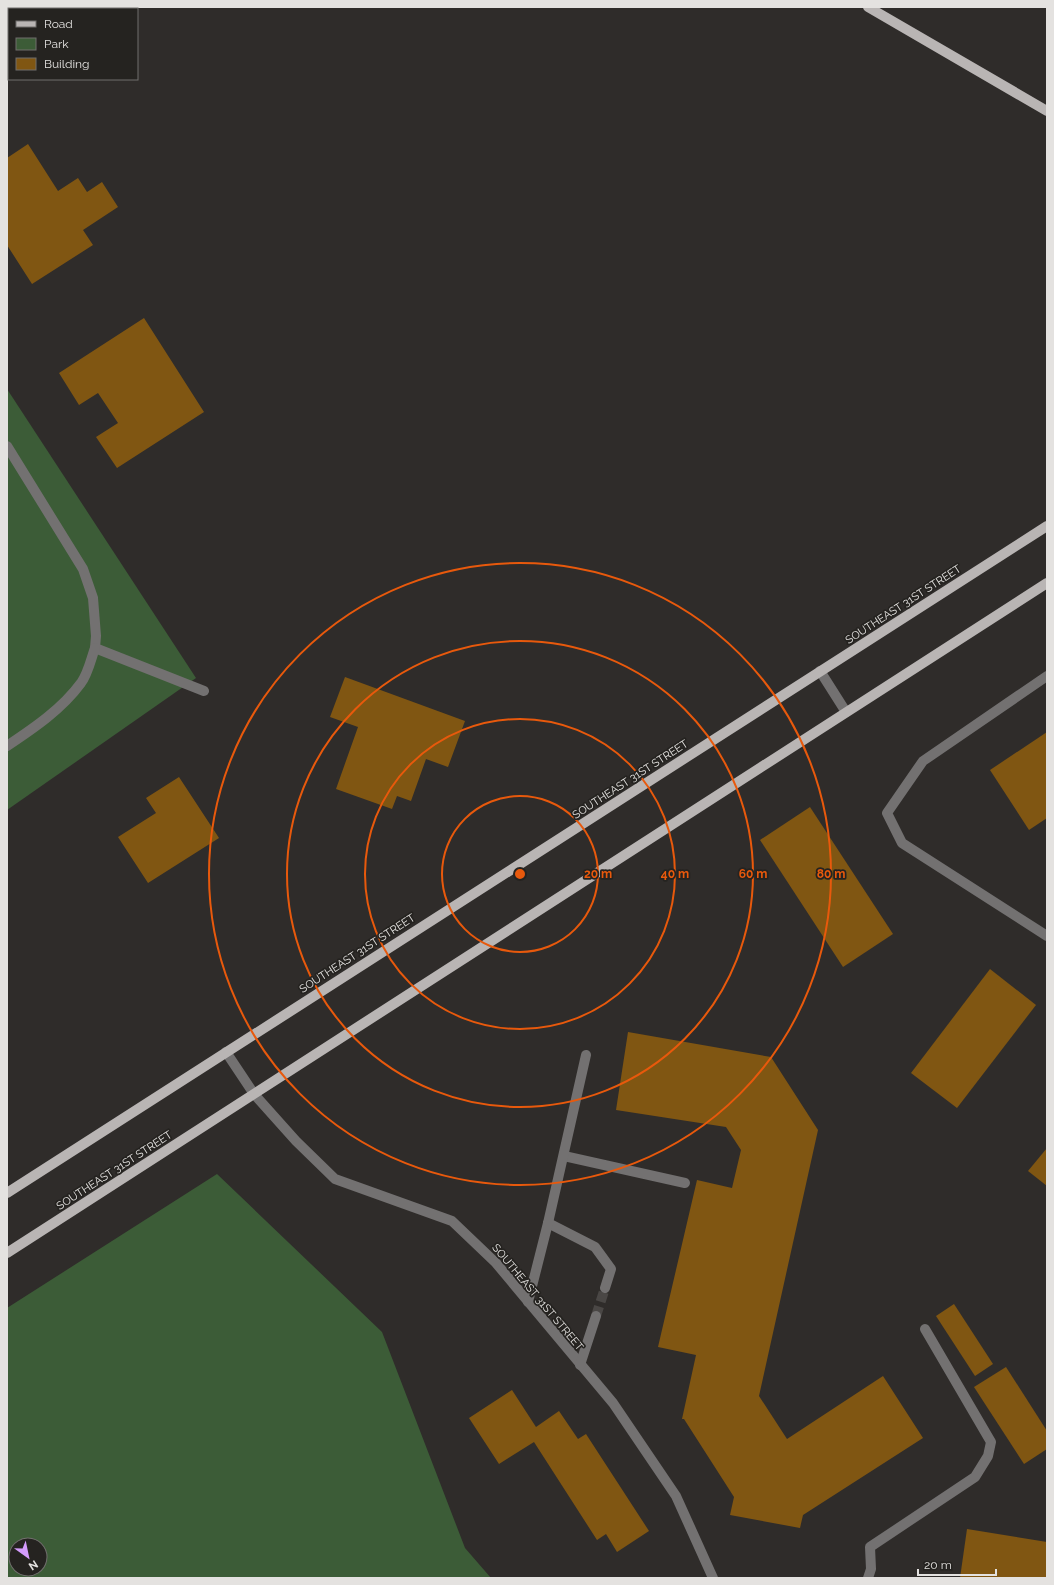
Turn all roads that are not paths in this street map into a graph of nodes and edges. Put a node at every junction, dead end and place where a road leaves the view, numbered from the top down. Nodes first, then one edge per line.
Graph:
1 (868, 7) edge
2 (1047, 111) edge
3 (7, 446) edge
4 (1047, 526) edge
5 (1047, 583) edge
6 (95, 648) junction
7 (820, 671) junction
8 (1047, 676) edge
9 (204, 691) dead end
10 (846, 712) junction
11 (7, 746) edge
12 (1047, 936) edge
13 (226, 1052) junction
14 (586, 1054) dead end
15 (254, 1094) junction
16 (564, 1156) junction
17 (685, 1183) dead end
18 (7, 1193) edge
19 (548, 1223) junction
20 (7, 1253) edge
21 (605, 1288) tunnel mouth
22 (528, 1302) junction
23 (596, 1316) tunnel mouth
24 (925, 1329) dead end
25 (580, 1365) junction
26 (713, 1578) edge
27 (868, 1578) edge

1 - 2 main road
3 - 6 street
4 - 7 main road, SOUTHEAST 31ST STREET
5 - 10 main road, SOUTHEAST 31ST STREET
6 - 9 street
6 - 11 street
7 - 10 street
7 - 13 main road, SOUTHEAST 31ST STREET
8 - 12 street
10 - 15 main road, SOUTHEAST 31ST STREET
13 - 15 street, SOUTHEAST 31ST STREET
13 - 18 main road, SOUTHEAST 31ST STREET
14 - 16 street
15 - 20 main road, SOUTHEAST 31ST STREET
15 - 22 street, SOUTHEAST 31ST STREET
16 - 17 street
16 - 19 street
19 - 21 street
19 - 22 street
22 - 25 street, SOUTHEAST 31ST STREET
23 - 25 street
24 - 27 street
25 - 26 street, SOUTHEAST 31ST STREET

